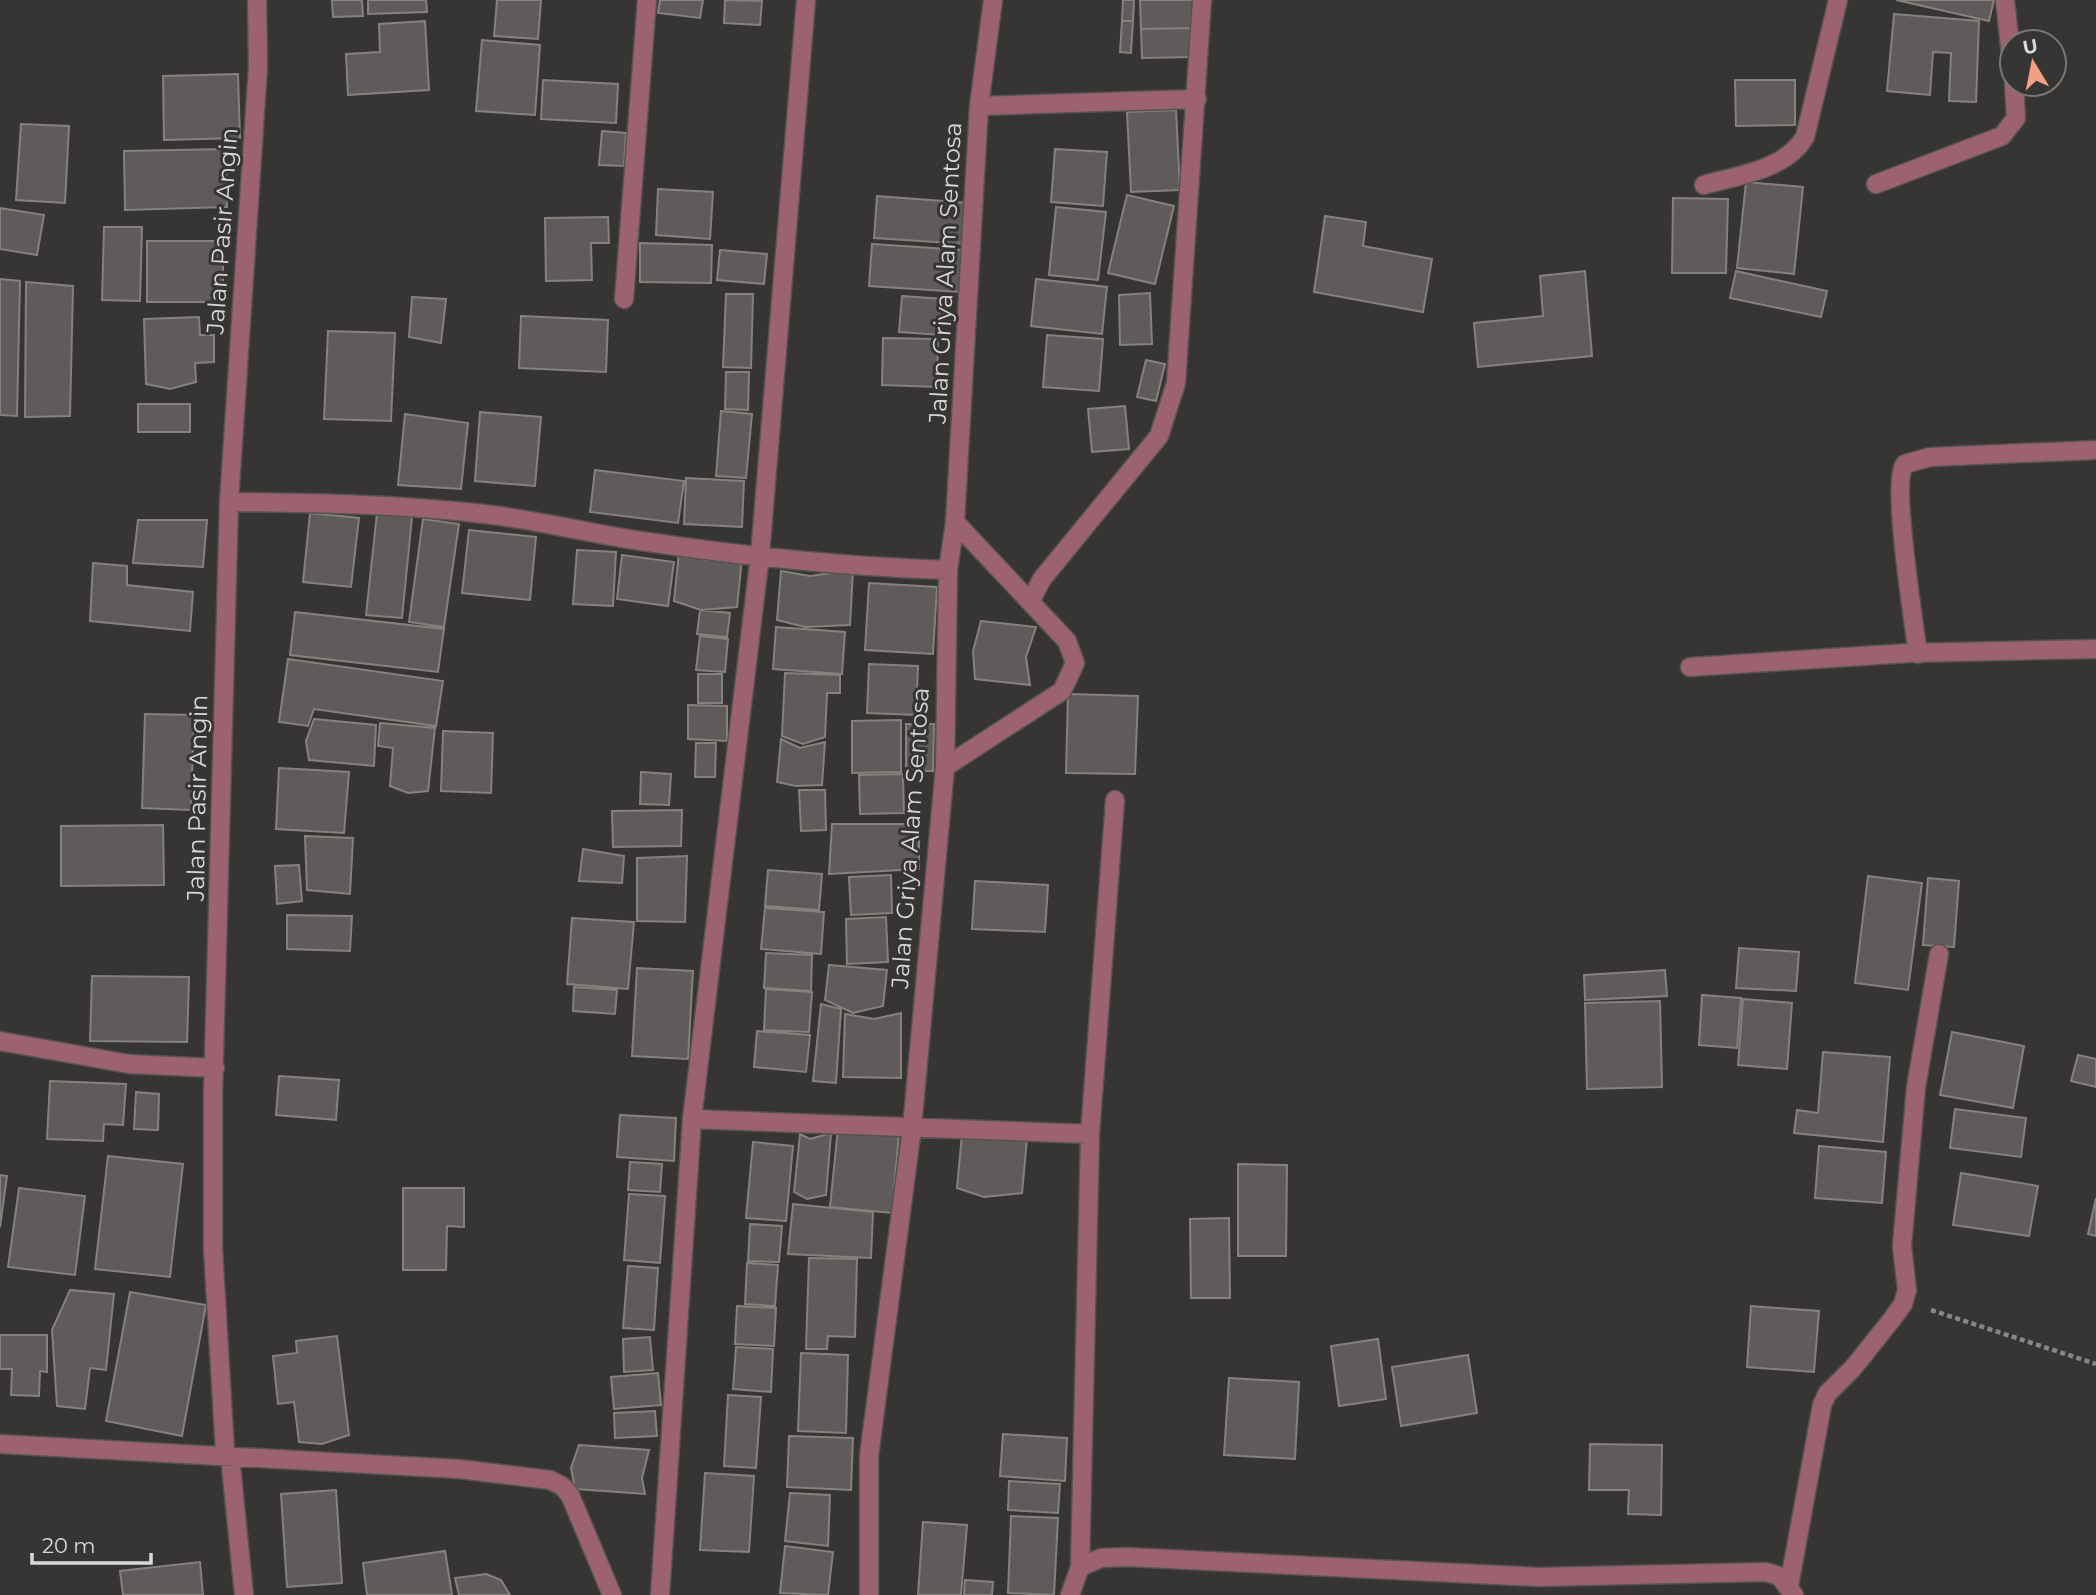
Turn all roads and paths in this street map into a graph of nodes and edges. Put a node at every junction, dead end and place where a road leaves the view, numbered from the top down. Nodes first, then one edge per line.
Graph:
1 (257, 0) edge
2 (647, 0) edge
3 (806, 0) edge
4 (993, 0) edge
5 (1202, 0) edge
6 (1838, 0) edge
7 (2005, 0) edge
8 (2008, 28) edge
9 (2015, 98) edge
10 (1197, 99) junction
11 (979, 106) junction
12 (1876, 184) dead end
13 (1704, 185) dead end
14 (624, 299) dead end
15 (2096, 450) edge
16 (229, 502) junction
17 (954, 522) junction
18 (760, 555) junction
19 (948, 570) junction
20 (1031, 600) junction
21 (2096, 649) edge
22 (1918, 654) junction
23 (1690, 667) dead end
24 (944, 767) junction
25 (1115, 800) dead end
26 (1940, 954) dead end
27 (0, 1041) edge
28 (215, 1068) junction
29 (692, 1119) junction
30 (912, 1128) junction
31 (1090, 1134) junction
32 (1907, 1290) junction
33 (2096, 1364) edge
34 (0, 1444) edge
35 (230, 1456) junction
36 (1080, 1567) junction
37 (1792, 1590) edge
38 (244, 1595) edge
39 (612, 1595) edge
40 (661, 1595) edge
41 (869, 1595) edge
42 (1070, 1595) edge

1 - 16 street, Jalan Pasir Angin
2 - 14 street
3 - 18 street
4 - 11 street, Jalan Griya Alam Sentosa
5 - 10 street
6 - 13 street
7 - 8 street
9 - 12 street
10 - 11 street
10 - 20 street
11 - 17 street, Jalan Griya Alam Sentosa
15 - 22 street
16 - 18 street
16 - 28 street, Jalan Pasir Angin
17 - 19 street, Jalan Griya Alam Sentosa
17 - 20 street
18 - 19 street
18 - 29 street
19 - 24 street, Jalan Griya Alam Sentosa
20 - 24 street
21 - 22 street
22 - 23 street
24 - 30 street, Jalan Griya Alam Sentosa
25 - 31 street
26 - 32 street
27 - 28 street
28 - 35 street, Jalan Pasir Angin
29 - 30 street
29 - 40 street
30 - 31 street
30 - 41 street, Jalan Griya Alam Sentosa
31 - 36 street
32 - 33 path
32 - 37 street
34 - 35 street
35 - 38 street, Jalan Pasir Angin
35 - 39 street
36 - 37 street
36 - 42 street

